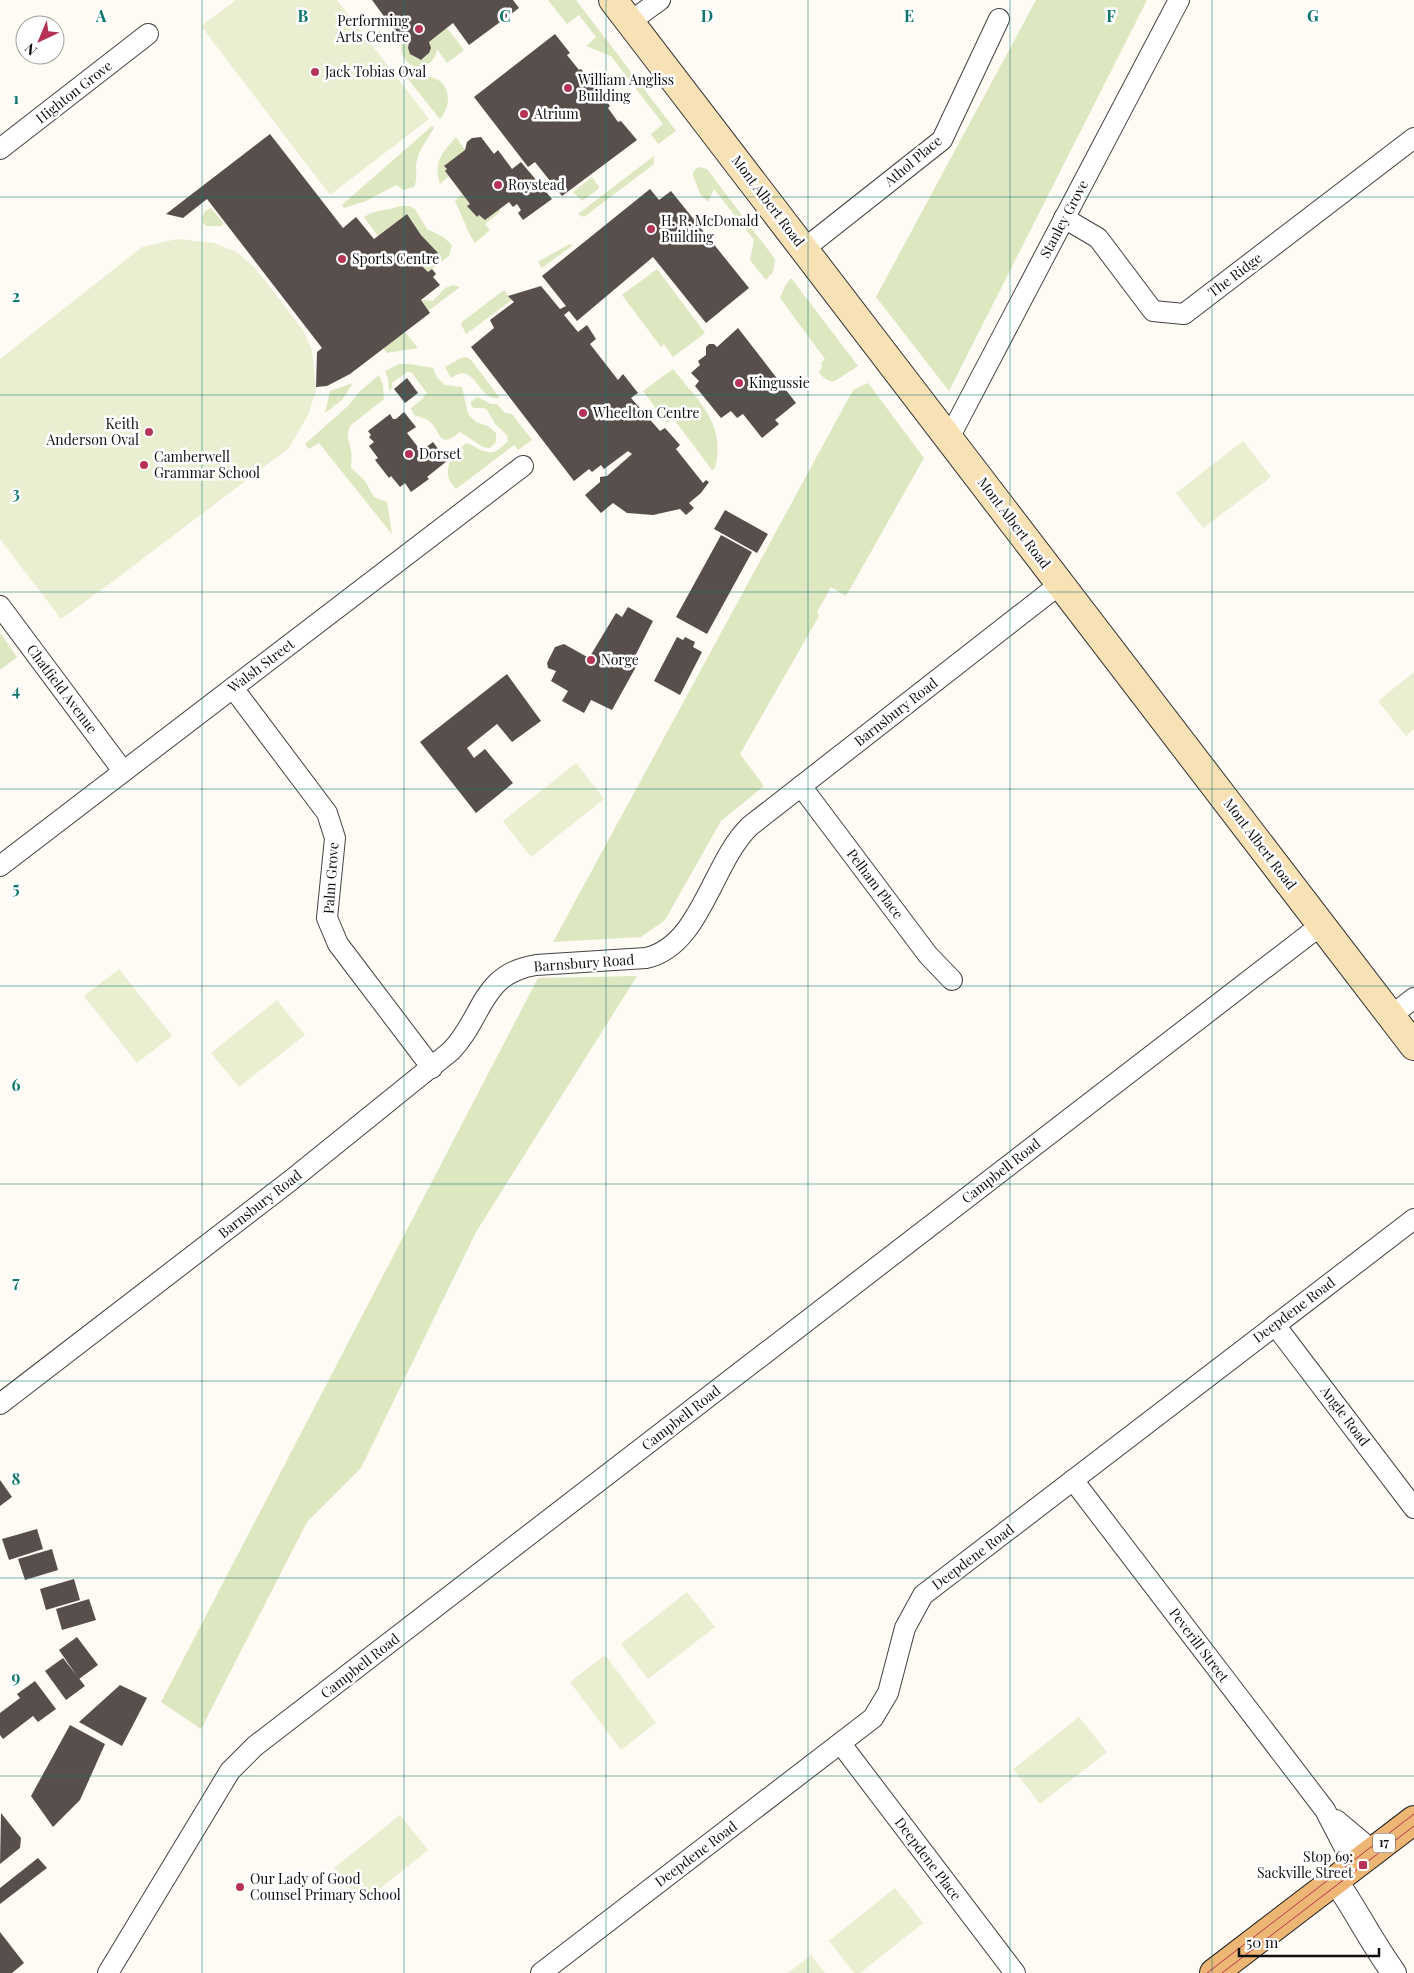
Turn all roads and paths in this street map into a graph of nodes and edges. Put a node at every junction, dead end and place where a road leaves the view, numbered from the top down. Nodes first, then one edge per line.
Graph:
1 (613, 0) edge
2 (660, 0) edge
3 (1179, 0) edge
4 (999, 19) dead end
5 (630, 22) junction
6 (148, 34) dead end
7 (1414, 138) edge
8 (0, 149) edge
9 (1064, 218) junction
10 (804, 249) junction
11 (942, 429) junction
12 (523, 466) dead end
13 (1060, 584) junction
14 (0, 606) edge
15 (233, 688) junction
16 (124, 771) junction
17 (801, 786) junction
18 (0, 866) edge
19 (1321, 924) junction
20 (952, 980) dead end
21 (1414, 998) edge
22 (1391, 1016) junction
23 (1414, 1046) edge
24 (432, 1068) junction
25 (1414, 1219) edge
26 (1275, 1325) junction
27 (0, 1404) edge
28 (1073, 1480) junction
29 (1414, 1508) edge
30 (841, 1744) junction
31 (1414, 1820) edge
32 (1346, 1872) junction
33 (108, 1973) edge
34 (541, 1973) edge
35 (1015, 1973) edge
36 (1214, 1973) edge
37 (1394, 1973) edge

1 - 5 main road, Mont Albert Road
2 - 5 street
3 - 9 street, Stanley Grove
4 - 10 street, Athol Place
5 - 10 main road, Mont Albert Road
6 - 8 street, Highton Grove
7 - 9 street, The Ridge
9 - 11 street, Stanley Grove
10 - 11 main road, Mont Albert Road
11 - 13 main road, Mont Albert Road
12 - 15 street, Walsh Street
13 - 17 street, Barnsbury Road
13 - 19 main road, Mont Albert Road
14 - 16 street, Chatfield Avenue
15 - 16 street, Walsh Street
15 - 24 street, Palm Grove
16 - 18 street, Walsh Street
17 - 20 street, Pelham Place
17 - 24 street, Barnsbury Road
19 - 22 main road, Mont Albert Road
19 - 33 street, Campbell Road
21 - 22 street
22 - 23 main road, Mont Albert Road
24 - 27 street, Barnsbury Road
25 - 26 street, Deepdene Road
26 - 28 street, Deepdene Road
26 - 29 street, Angle Road
28 - 30 street, Deepdene Road
28 - 32 street, Peverill Street
30 - 34 street, Deepdene Road
30 - 35 street, Deepdene Place
31 - 32 main road, 17
32 - 36 main road, 17
32 - 37 street

